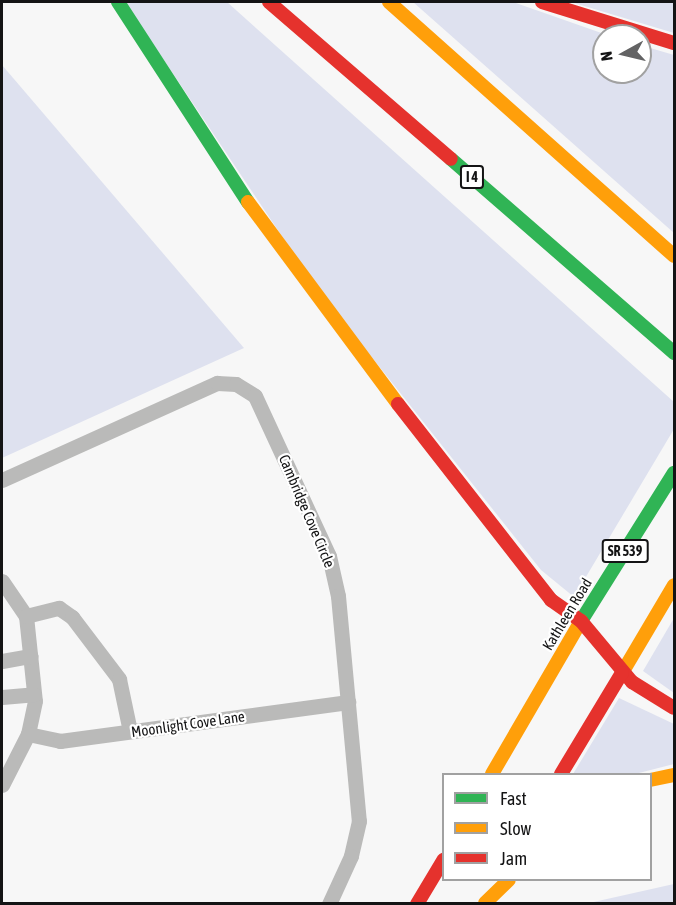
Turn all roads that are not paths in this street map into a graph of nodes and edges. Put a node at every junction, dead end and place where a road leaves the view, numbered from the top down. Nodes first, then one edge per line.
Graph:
1 (118, 2) edge
2 (269, 2) edge
3 (389, 2) edge
4 (542, 2) edge
5 (675, 43) edge
6 (675, 256) edge
7 (675, 353) edge
8 (672, 478) edge
9 (2, 480) edge
10 (2, 581) edge
11 (675, 585) edge
12 (26, 616) junction
13 (581, 621) junction
14 (30, 656) junction
15 (2, 661) edge
16 (621, 673) junction
17 (34, 694) junction
18 (2, 698) edge
19 (348, 702) junction
20 (675, 708) edge
21 (130, 731) junction
22 (28, 734) junction
23 (493, 773) edge
24 (562, 773) edge
25 (675, 775) edge
26 (652, 780) edge
27 (2, 785) edge
28 (442, 862) edge
29 (498, 881) edge
30 (507, 881) edge
31 (329, 903) edge
32 (417, 903) edge
33 (484, 903) edge

1 - 13 main road
2 - 7 main road, I 4
3 - 6 main road
4 - 5 main road
8 - 13 main road, Kathleen Road / SR 539
9 - 19 street, Cambridge Cove Circle
10 - 12 street
11 - 16 main road
12 - 14 street
12 - 21 street
13 - 16 main road
13 - 23 main road, Kathleen Road / SR 539
14 - 15 street
14 - 17 street
16 - 20 main road
16 - 24 main road
17 - 18 street
17 - 22 street
19 - 21 street, Moonlight Cove Lane
19 - 31 street, Cambridge Cove Circle
21 - 22 street, Moonlight Cove Lane
22 - 27 street
25 - 26 main road
28 - 32 main road
29 - 33 main road
30 - 33 main road

